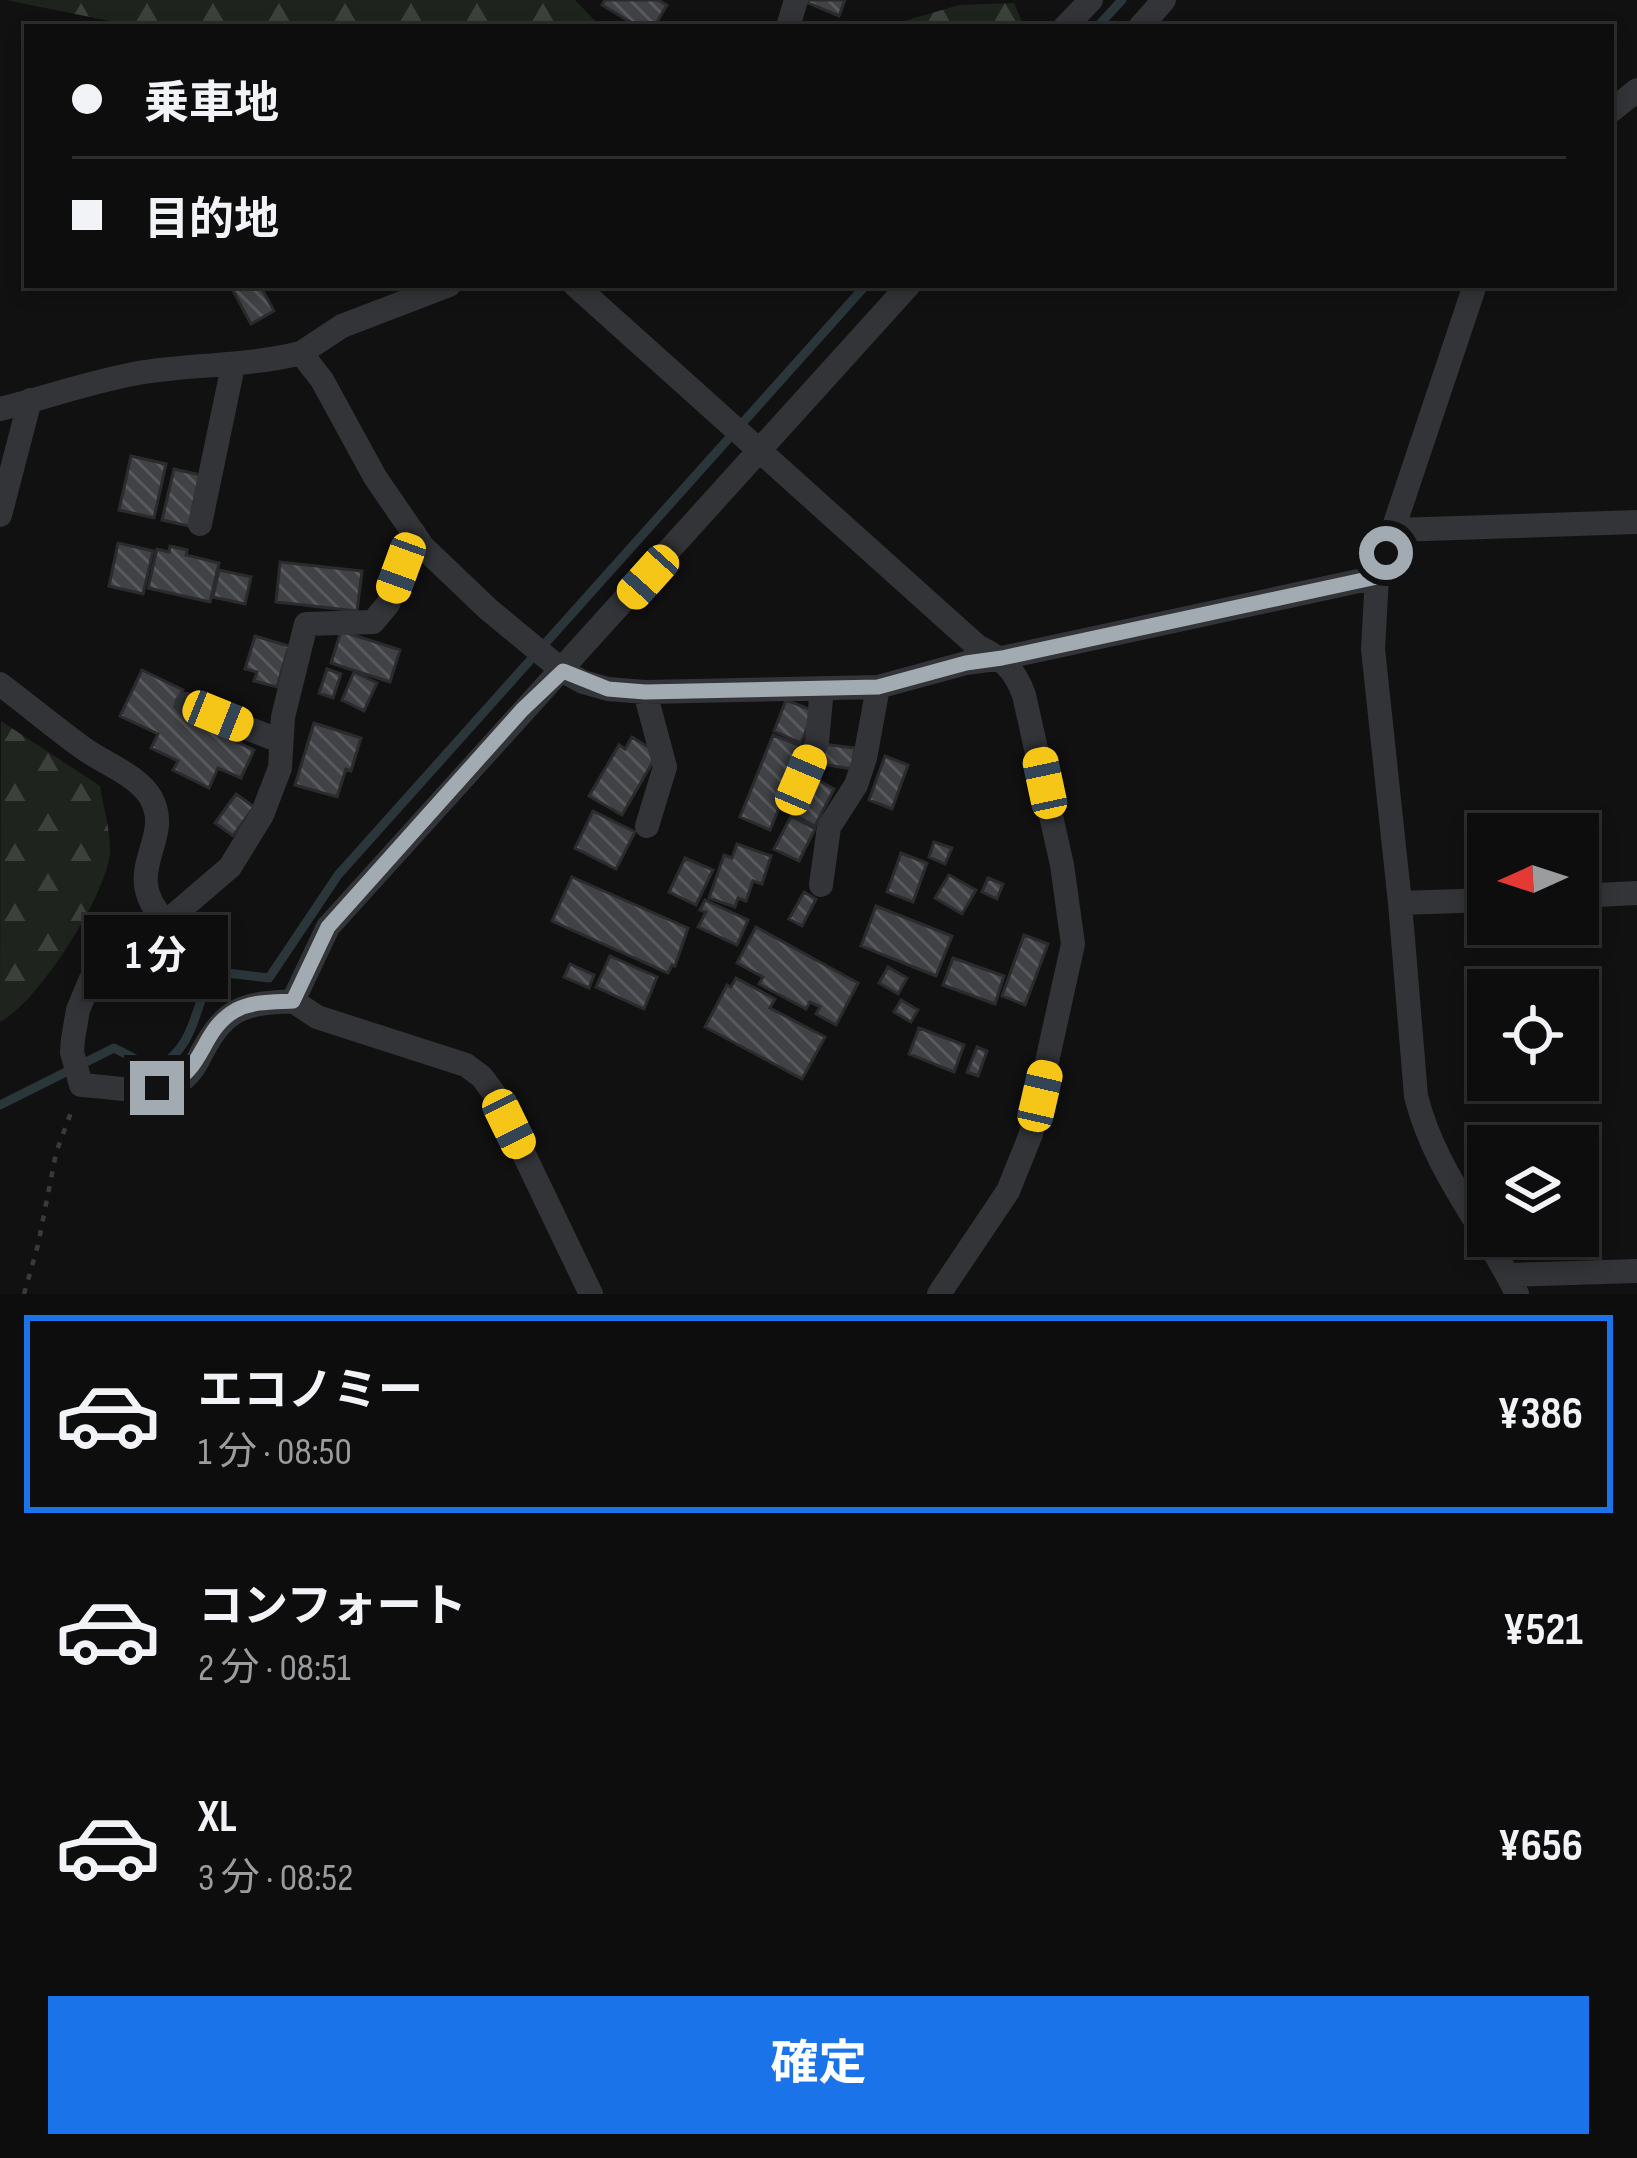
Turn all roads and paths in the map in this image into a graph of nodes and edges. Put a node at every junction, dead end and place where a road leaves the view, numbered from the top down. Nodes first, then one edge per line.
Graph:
1 (1091, 0) edge
2 (1164, 0) edge
3 (1068, 24) edge
4 (1143, 24) edge
5 (441, 288) edge
6 (578, 288) edge
7 (907, 288) edge
8 (1474, 288) edge
9 (301, 352) junction
10 (232, 365) junction
11 (30, 400) junction
12 (0, 409) edge
13 (746, 438) junction
14 (0, 515) edge
15 (1637, 522) edge
16 (200, 524) dead end
17 (1395, 530) junction
18 (414, 533) junction
19 (1377, 577) junction
20 (1002, 658) junction
21 (555, 665) junction
22 (0, 684) edge
23 (878, 687) junction
24 (822, 688) junction
25 (645, 692) junction
26 (186, 704) dead end
27 (280, 741) junction
28 (801, 780) dead end
29 (647, 826) dead end
30 (821, 885) dead end
31 (1637, 893) edge
32 (1599, 895) edge
33 (1467, 900) edge
34 (1400, 903) junction
35 (166, 922) junction
36 (293, 1001) junction
37 (77, 1069) junction
38 (1637, 1271) edge
39 (1513, 1284) edge
40 (24, 1294) edge
41 (591, 1294) edge
42 (939, 1294) edge

1 - 3 street
2 - 4 street
5 - 9 street
6 - 13 street
7 - 13 street
8 - 17 street
9 - 10 street
9 - 18 street
10 - 11 street
10 - 16 street
11 - 12 street
11 - 14 street
13 - 20 street
13 - 21 street
15 - 17 street
17 - 19 street
18 - 21 street
18 - 27 street
19 - 20 street
19 - 34 street
20 - 23 street
20 - 42 street
21 - 25 street
21 - 36 street
22 - 35 street
23 - 24 street
23 - 30 street
24 - 25 street
24 - 28 street
25 - 29 street
26 - 27 street
27 - 35 street
31 - 32 street
33 - 34 street
34 - 39 street
35 - 37 street
36 - 37 street
36 - 41 street
37 - 40 path
38 - 39 street

